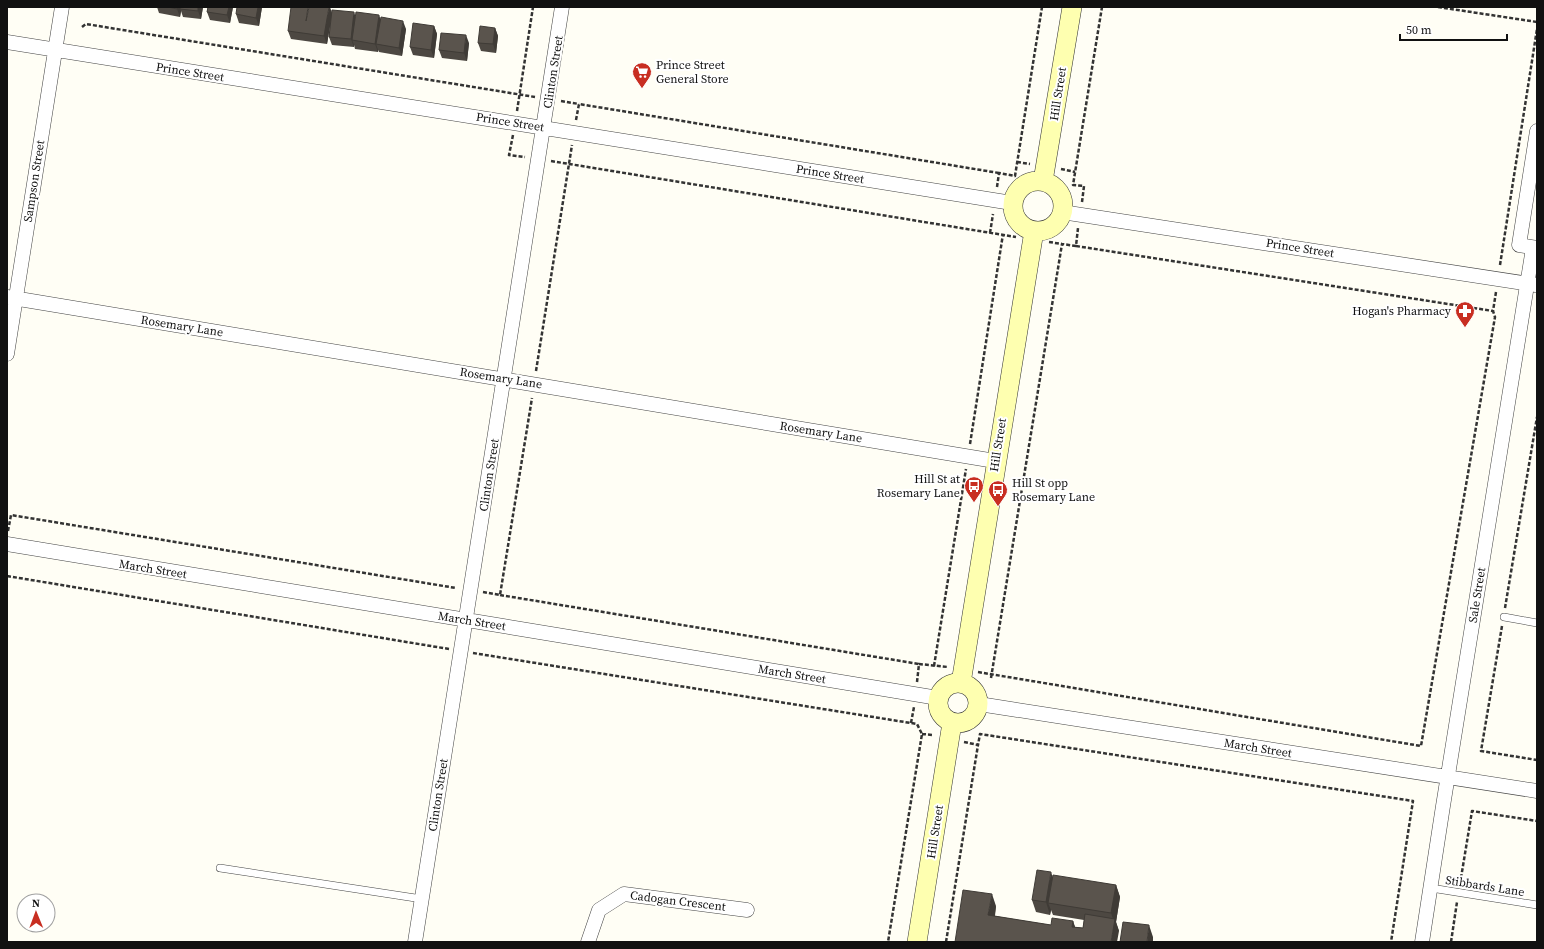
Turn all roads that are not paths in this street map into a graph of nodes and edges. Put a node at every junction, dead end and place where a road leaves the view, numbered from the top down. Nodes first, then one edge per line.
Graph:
1 (62, 7) edge
2 (562, 7) edge
3 (1072, 7) edge
4 (7, 42) edge
5 (55, 50) junction
6 (544, 128) junction
7 (1537, 132) edge
8 (1043, 181) junction
9 (1012, 203) junction
10 (1071, 213) junction
11 (1033, 235) junction
12 (1535, 248) edge
13 (1532, 284) edge
14 (11, 298) edge
15 (7, 354) edge
16 (505, 379) junction
17 (995, 461) junction
18 (7, 544) edge
19 (1504, 617) road end
20 (466, 620) junction
21 (1537, 623) edge
22 (962, 676) junction
23 (938, 698) junction
24 (979, 704) junction
25 (951, 731) junction
26 (1447, 777) junction
27 (1537, 791) edge
28 (220, 868) dead end
29 (1431, 888) junction
30 (422, 899) junction
31 (1537, 905) edge
32 (747, 910) dead end
33 (415, 942) edge
34 (588, 942) edge
35 (917, 942) edge
36 (1422, 942) edge

1 - 5 street, Sampson Street
2 - 6 street, Clinton Street
3 - 8 main road, Hill Street
4 - 5 street, Prince Street
5 - 6 street, Prince Street
5 - 14 street, Sampson Street
6 - 9 street, Prince Street
6 - 16 street, Clinton Street
7 - 12 street, Sale Street
8 - 9 main road
8 - 10 main road
9 - 11 main road
10 - 11 main road
10 - 13 street, Prince Street
11 - 17 main road, Hill Street
12 - 13 street, Sale Street
13 - 26 street, Sale Street
14 - 15 street, Sampson Street
14 - 16 street, Rosemary Lane
16 - 17 street, Rosemary Lane
16 - 20 street, Clinton Street
17 - 22 main road, Hill Street
18 - 20 street, March Street
19 - 21 lane
20 - 23 street, March Street
20 - 30 street, Clinton Street
22 - 23 main road
22 - 24 main road
23 - 25 main road
24 - 25 main road
24 - 26 street, March Street
25 - 35 main road, Hill Street
26 - 27 street, March Street
26 - 29 street, Sale Street
28 - 30 lane
29 - 31 lane, Stibbards Lane
29 - 36 street, Sale Street
30 - 33 street, Clinton Street
32 - 34 street, Cadogan Crescent

